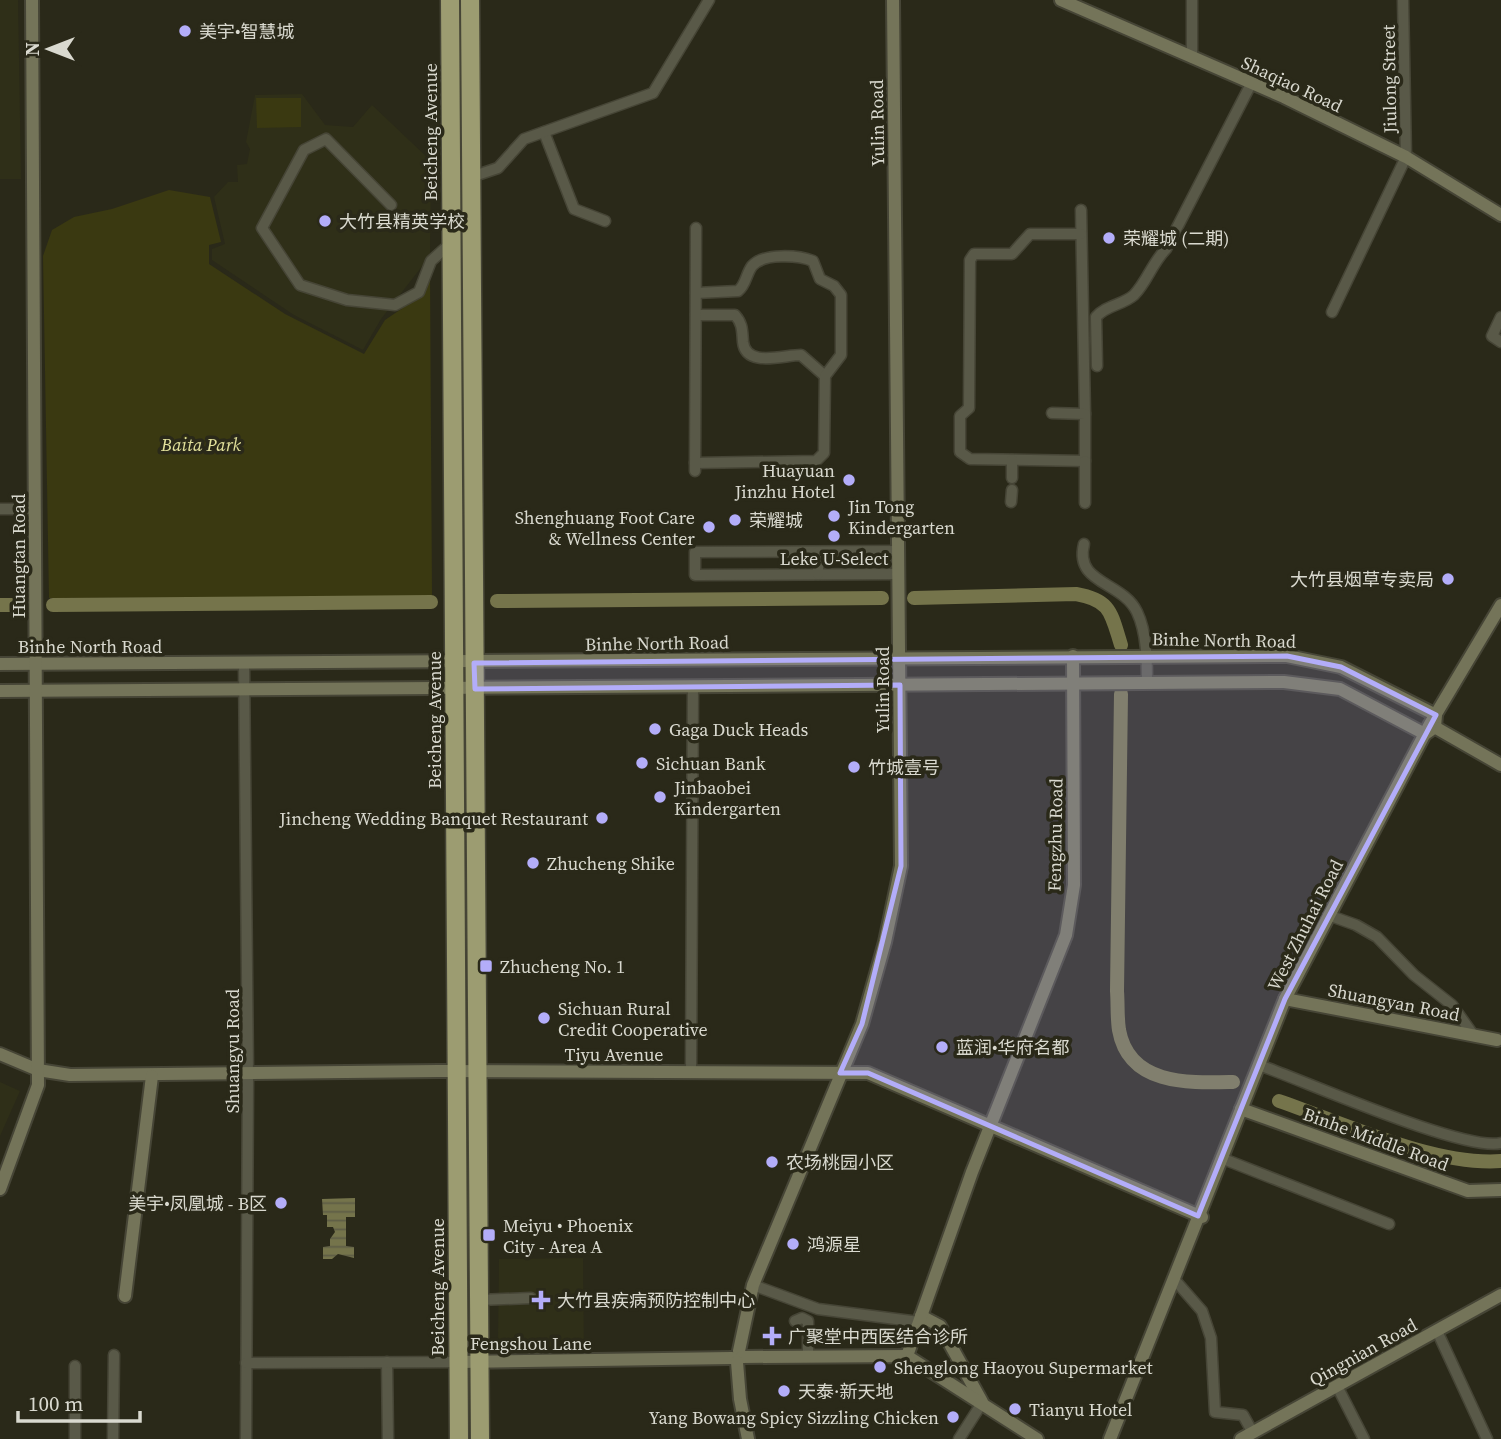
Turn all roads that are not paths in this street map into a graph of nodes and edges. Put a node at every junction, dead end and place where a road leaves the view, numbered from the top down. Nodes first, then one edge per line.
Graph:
1 (33, 0) edge
2 (450, 0) edge
3 (470, 0) edge
4 (709, 0) edge
5 (893, 0) edge
6 (1061, 0) edge
7 (1192, 0) edge
8 (1403, 0) edge
9 (1192, 58) junction
10 (1251, 84) junction
11 (544, 131) junction
12 (1406, 157) junction
13 (471, 177) junction
14 (391, 205) dead end
15 (1081, 210) dead end
16 (1501, 215) edge
17 (605, 221) dead end
18 (696, 228) dead end
19 (1081, 234) junction
20 (451, 243) junction
21 (696, 293) junction
22 (1332, 312) dead end
23 (696, 315) junction
24 (1501, 317) edge
25 (1501, 342) edge
26 (1097, 366) dead end
27 (825, 376) junction
28 (1052, 414) dead end
29 (1085, 414) junction
30 (1012, 460) junction
31 (1085, 461) junction
32 (1012, 478) dead end
33 (1012, 490) dead end
34 (1011, 502) dead end
35 (1084, 503) dead end
36 (0, 509) edge
37 (35, 509) junction
38 (1084, 544) dead end
39 (818, 551) junction
40 (898, 551) junction
41 (818, 574) junction
42 (898, 576) junction
43 (1501, 605) edge
44 (1501, 616) edge
45 (1073, 656) junction
46 (1145, 656) junction
47 (899, 658) junction
48 (244, 663) junction
49 (454, 663) junction
50 (474, 663) junction
51 (0, 664) edge
52 (36, 664) junction
53 (1073, 683) junction
54 (1145, 683) junction
55 (900, 685) junction
56 (693, 686) junction
57 (454, 688) junction
58 (475, 689) junction
59 (244, 690) junction
60 (0, 691) edge
61 (36, 691) junction
62 (1432, 725) junction
63 (1501, 765) edge
64 (1330, 916) junction
65 (1288, 999) junction
66 (1474, 1036) junction
67 (1500, 1042) edge
68 (0, 1054) edge
69 (1262, 1066) junction
70 (38, 1070) junction
71 (457, 1071) junction
72 (477, 1072) junction
73 (691, 1072) junction
74 (840, 1073) junction
75 (152, 1076) junction
76 (248, 1076) junction
77 (1243, 1110) junction
78 (990, 1126) junction
79 (1501, 1143) edge
80 (1223, 1159) junction
81 (0, 1189) edge
82 (1501, 1190) edge
83 (1200, 1217) junction
84 (1389, 1224) dead end
85 (1176, 1281) junction
86 (753, 1285) junction
87 (1501, 1295) edge
88 (125, 1296) dead end
89 (531, 1298) dead end
90 (479, 1300) junction
91 (818, 1309) junction
92 (920, 1319) junction
93 (794, 1321) dead end
94 (808, 1321) junction
95 (1437, 1331) junction
96 (114, 1355) dead end
97 (907, 1356) junction
98 (737, 1357) junction
99 (808, 1357) junction
100 (479, 1361) junction
101 (387, 1362) junction
102 (459, 1362) junction
103 (246, 1363) junction
104 (75, 1366) dead end
105 (1336, 1386) junction
106 (982, 1403) junction
107 (1247, 1436) edge
108 (75, 1439) edge
109 (113, 1439) edge
110 (246, 1439) edge
111 (388, 1439) edge
112 (460, 1439) edge
113 (480, 1439) edge
114 (748, 1439) edge
115 (960, 1439) edge
116 (1037, 1439) edge
117 (1113, 1439) edge
118 (1364, 1439) edge
119 (1486, 1439) edge

1 - 37 street, Huangtan Road
2 - 20 highway, Beicheng Avenue
3 - 13 highway
4 - 11 street
5 - 40 street, Yulin Road
6 - 9 street, Shaqiao Road
7 - 9 street
8 - 12 street, Jiulong Street
9 - 10 street, Shaqiao Road
10 - 12 street, Shaqiao Road
10 - 26 street
11 - 13 street
11 - 17 street
12 - 16 street, Shaqiao Road
12 - 22 street
13 - 50 highway
14 - 20 street
15 - 19 street
18 - 21 street
19 - 29 street
19 - 30 street
20 - 49 highway, Beicheng Avenue
21 - 23 street
21 - 27 street
23 - 27 street
23 - 27 street
24 - 25 street
28 - 29 street
29 - 31 street
30 - 31 street
30 - 32 street
31 - 35 street
33 - 34 street
36 - 37 street
37 - 52 street, Huangtan Road
38 - 46 street
39 - 40 street
39 - 41 street
39 - 41 street
40 - 42 street, Yulin Road
41 - 42 street
42 - 47 street, Yulin Road
43 - 62 street, West Zhuhai Road
44 - 62 street, West Zhuhai Road
45 - 46 street, Binhe North Road
45 - 47 street, Binhe North Road
45 - 53 street, Fengzhu Road
46 - 54 street
46 - 62 street, Binhe North Road
47 - 50 street, Binhe North Road
47 - 55 street, Yulin Road
48 - 49 street, Binhe North Road
48 - 52 street, Binhe North Road
48 - 59 street, Shuangyu Road
49 - 50 street, Binhe North Road
49 - 57 highway, Beicheng Avenue
50 - 58 highway
51 - 52 street, Binhe North Road
52 - 61 street, Huangtan Road
53 - 54 street
53 - 55 street
53 - 78 street, Fengzhu Road
54 - 62 street
55 - 56 street
55 - 74 street, Yulin Road
56 - 58 street
56 - 73 street
57 - 58 street
57 - 59 street
57 - 71 highway, Beicheng Avenue
58 - 72 highway
59 - 61 street
59 - 76 street, Shuangyu Road
60 - 61 street
61 - 70 street, Huangtan Road
62 - 63 street
62 - 64 street, West Zhuhai Road
64 - 65 street, West Zhuhai Road
64 - 66 street
65 - 66 street, Shuangyan Road
65 - 69 street, West Zhuhai Road
66 - 67 street, Shuangyan Road
68 - 70 street, Tiyu Avenue
69 - 77 street, West Zhuhai Road
69 - 79 street, Binhe Middle Road
70 - 75 street, Tiyu Avenue
70 - 81 street, Huangtan Road
71 - 72 street, Tiyu Avenue
71 - 76 street, Tiyu Avenue
71 - 102 highway, Beicheng Avenue
72 - 73 street, Tiyu Avenue
72 - 90 highway
73 - 74 street, Tiyu Avenue
74 - 78 street, Tiyu Avenue
74 - 86 street, Yulin Road
75 - 76 street, Tiyu Avenue
75 - 88 street
76 - 103 street, Shuangyu Road
77 - 80 street, West Zhuhai Road
77 - 82 street, Binhe Middle Road
78 - 83 street, Tiyu Avenue
78 - 92 street, Fengzhu Road
80 - 83 street, West Zhuhai Road
80 - 84 street
83 - 85 street, West Zhuhai Road
85 - 107 street
85 - 117 street, West Zhuhai Road
86 - 91 street
86 - 98 street, Yulin Road
87 - 95 street, Qingnian Road
89 - 90 street
90 - 100 highway
91 - 92 street
91 - 94 street
92 - 97 street, Fengzhu Road
92 - 106 street
93 - 94 street
94 - 99 street
95 - 105 street, Qingnian Road
95 - 119 street
96 - 109 street
97 - 99 street, Fengshou Lane
97 - 106 street
98 - 99 street, Fengshou Lane
98 - 100 street, Fengshou Lane
98 - 114 street, Yulin Road
100 - 102 street, Fengshou Lane
100 - 113 highway
101 - 102 street, Fengshou Lane
101 - 103 street, Fengshou Lane
101 - 111 street
102 - 112 highway, Beicheng Avenue
103 - 110 street, Shuangyu Road
104 - 108 street
105 - 107 street, Qingnian Road
105 - 118 street
106 - 115 street
106 - 116 street

